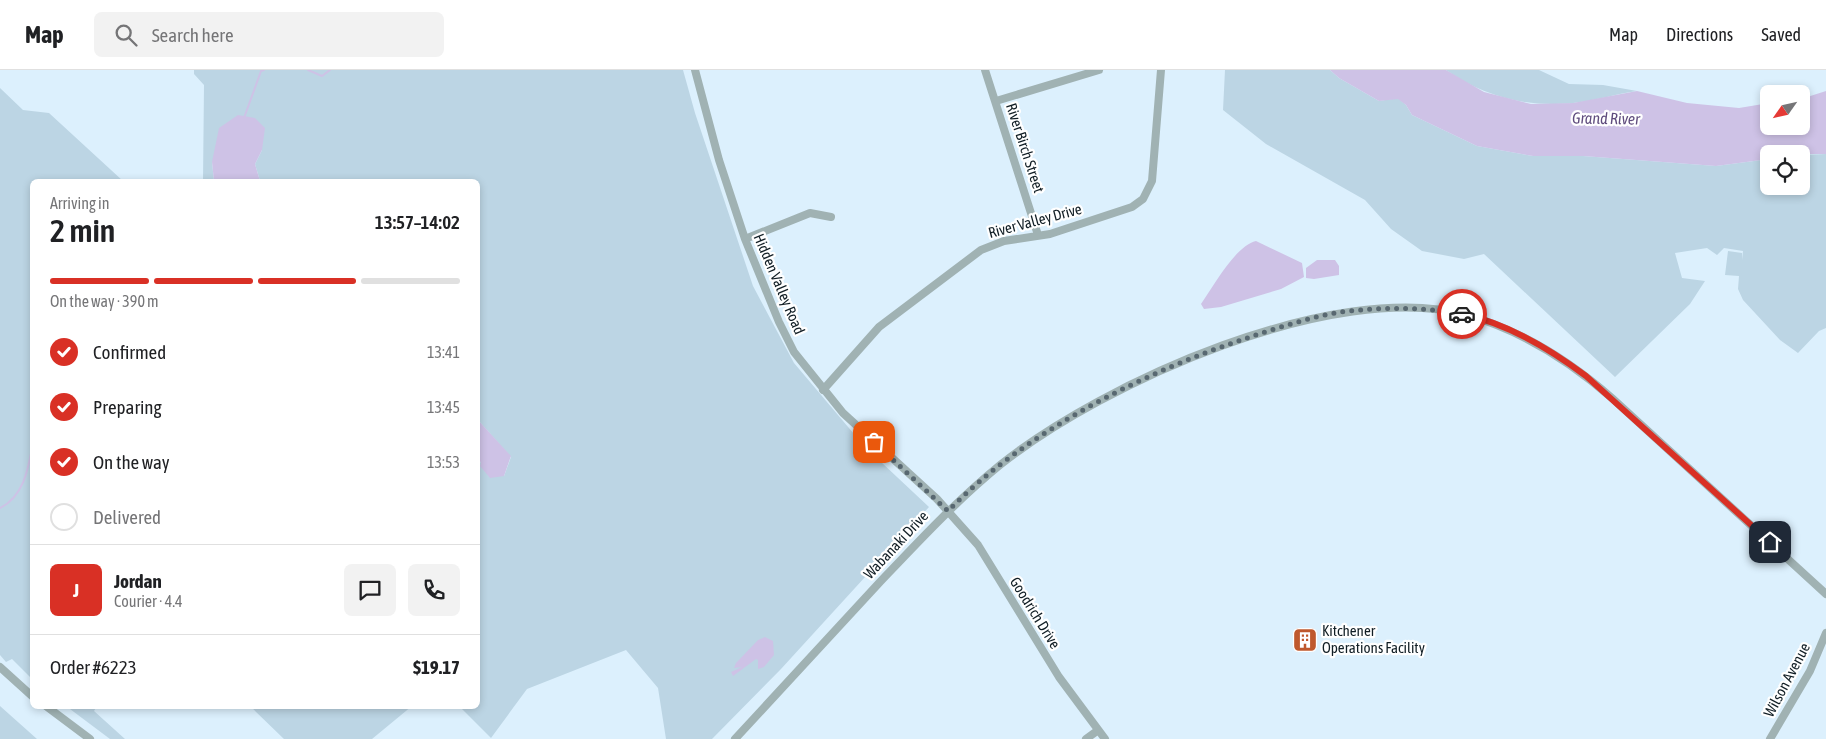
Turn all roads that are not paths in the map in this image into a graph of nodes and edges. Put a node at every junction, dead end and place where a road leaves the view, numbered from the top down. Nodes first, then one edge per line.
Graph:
1 (695, 70) edge
2 (985, 70) edge
3 (1099, 70) edge
4 (1161, 70) edge
5 (996, 101) junction
6 (831, 218) dead end
7 (1038, 235) junction
8 (745, 239) junction
9 (823, 390) junction
10 (948, 511) junction
11 (1826, 594) edge
12 (1826, 634) edge
13 (0, 667) edge
14 (30, 694) edge
15 (50, 709) edge
16 (1099, 735) edge
17 (90, 739) edge
18 (735, 739) edge
19 (1086, 739) edge
20 (1105, 739) edge
21 (1770, 739) edge

1 - 8 street, Hidden Valley Road
2 - 5 street, River Birch Street
3 - 5 street
4 - 7 street, River Valley Drive
5 - 7 street, River Birch Street
6 - 8 street
7 - 9 street, River Valley Drive
8 - 9 street, Hidden Valley Road
9 - 10 street, Hidden Valley Road
10 - 11 street, Wabanaki Drive
10 - 16 street, Goodrich Drive
10 - 18 street, Wabanaki Drive
12 - 21 street, Wilson Avenue
13 - 14 street
15 - 17 street
16 - 19 street
16 - 20 street, Goodrich Drive

